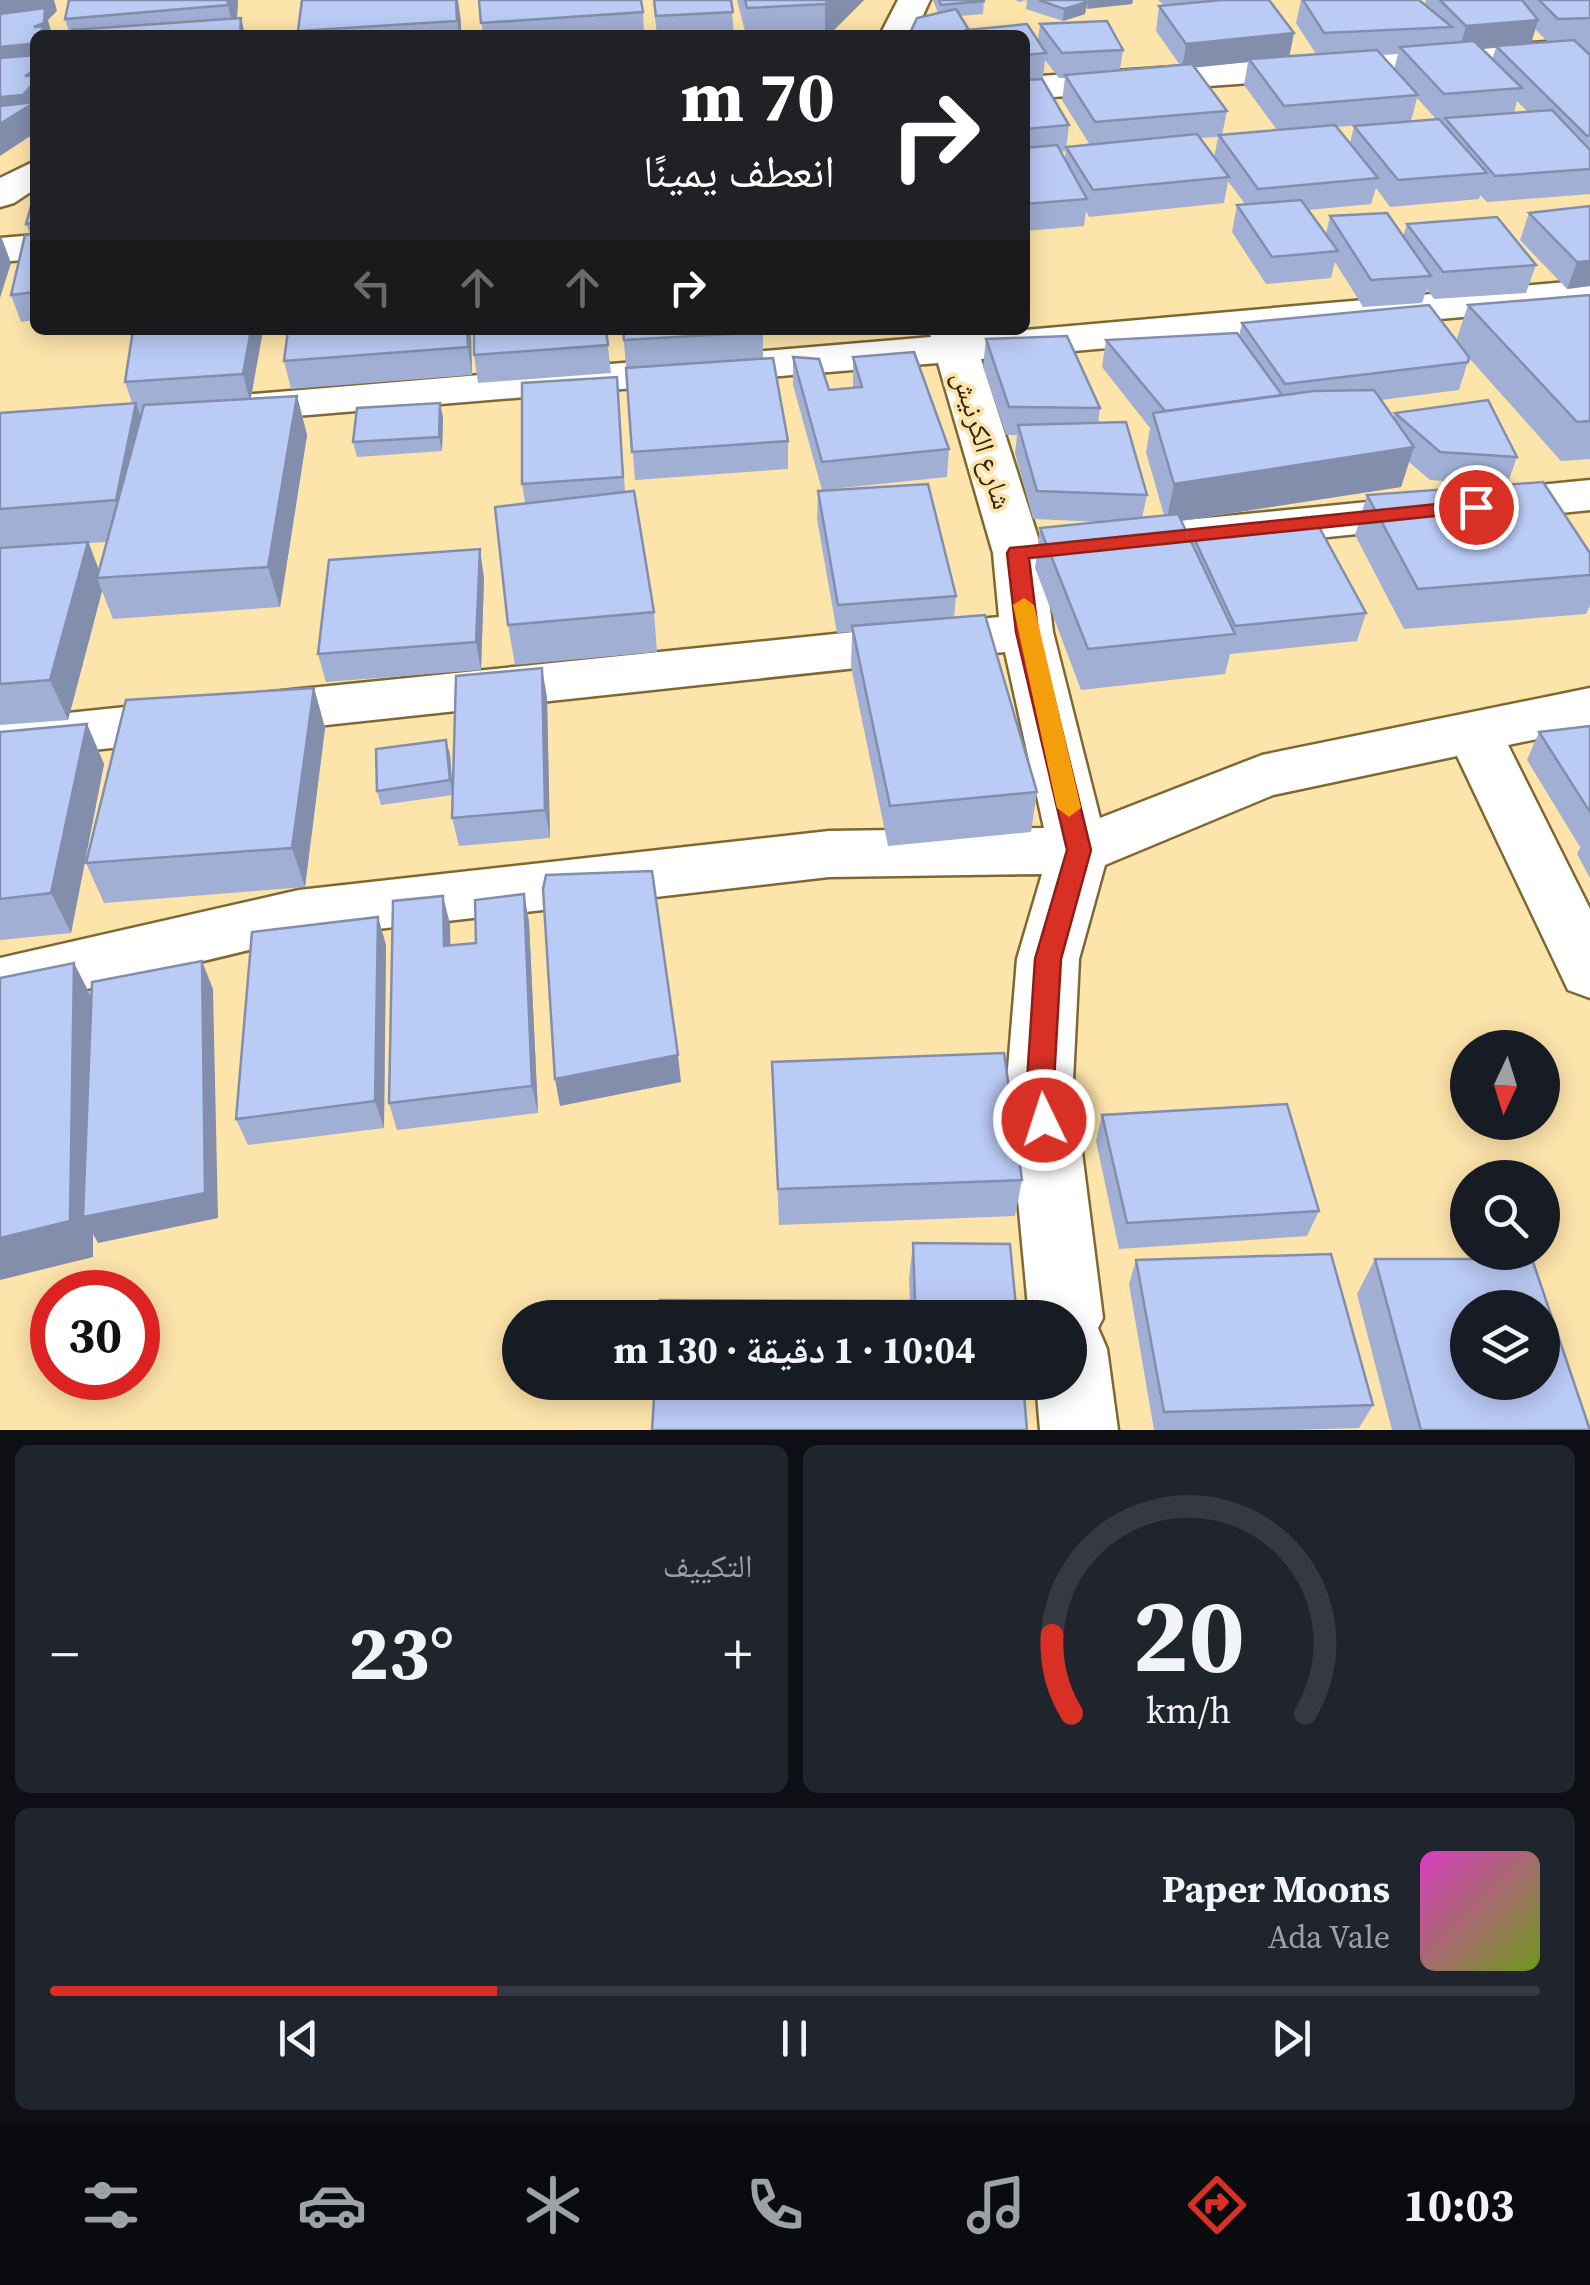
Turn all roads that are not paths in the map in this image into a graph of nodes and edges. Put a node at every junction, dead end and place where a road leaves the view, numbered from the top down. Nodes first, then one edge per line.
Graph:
1 (914, 0) edge
2 (899, 30) edge
3 (1590, 49) edge
4 (1030, 88) edge
5 (30, 175) edge
6 (0, 195) edge
7 (30, 248) edge
8 (0, 250) edge
9 (1590, 293) edge
10 (1030, 333) edge
11 (1007, 335) edge
12 (952, 339) edge
13 (188, 410) edge
14 (1590, 495) edge
15 (1050, 549) junction
16 (1027, 632) junction
17 (1590, 708) edge
18 (1473, 731) junction
19 (0, 740) edge
20 (1079, 850) junction
21 (1590, 972) edge
22 (0, 984) edge
23 (1064, 1300) edge
24 (1076, 1400) edge
25 (1079, 1430) edge

1 - 2 street
3 - 4 street
5 - 6 street
7 - 8 street
9 - 10 street
11 - 12 street
12 - 13 street
12 - 15 street, شارع الكرنيش
14 - 15 street
15 - 16 street, شارع الكرنيش
16 - 19 street
16 - 20 street, شارع الكرنيش
17 - 18 street
18 - 20 street
18 - 21 street
20 - 22 street
20 - 23 street, شارع الكرنيش
24 - 25 street

